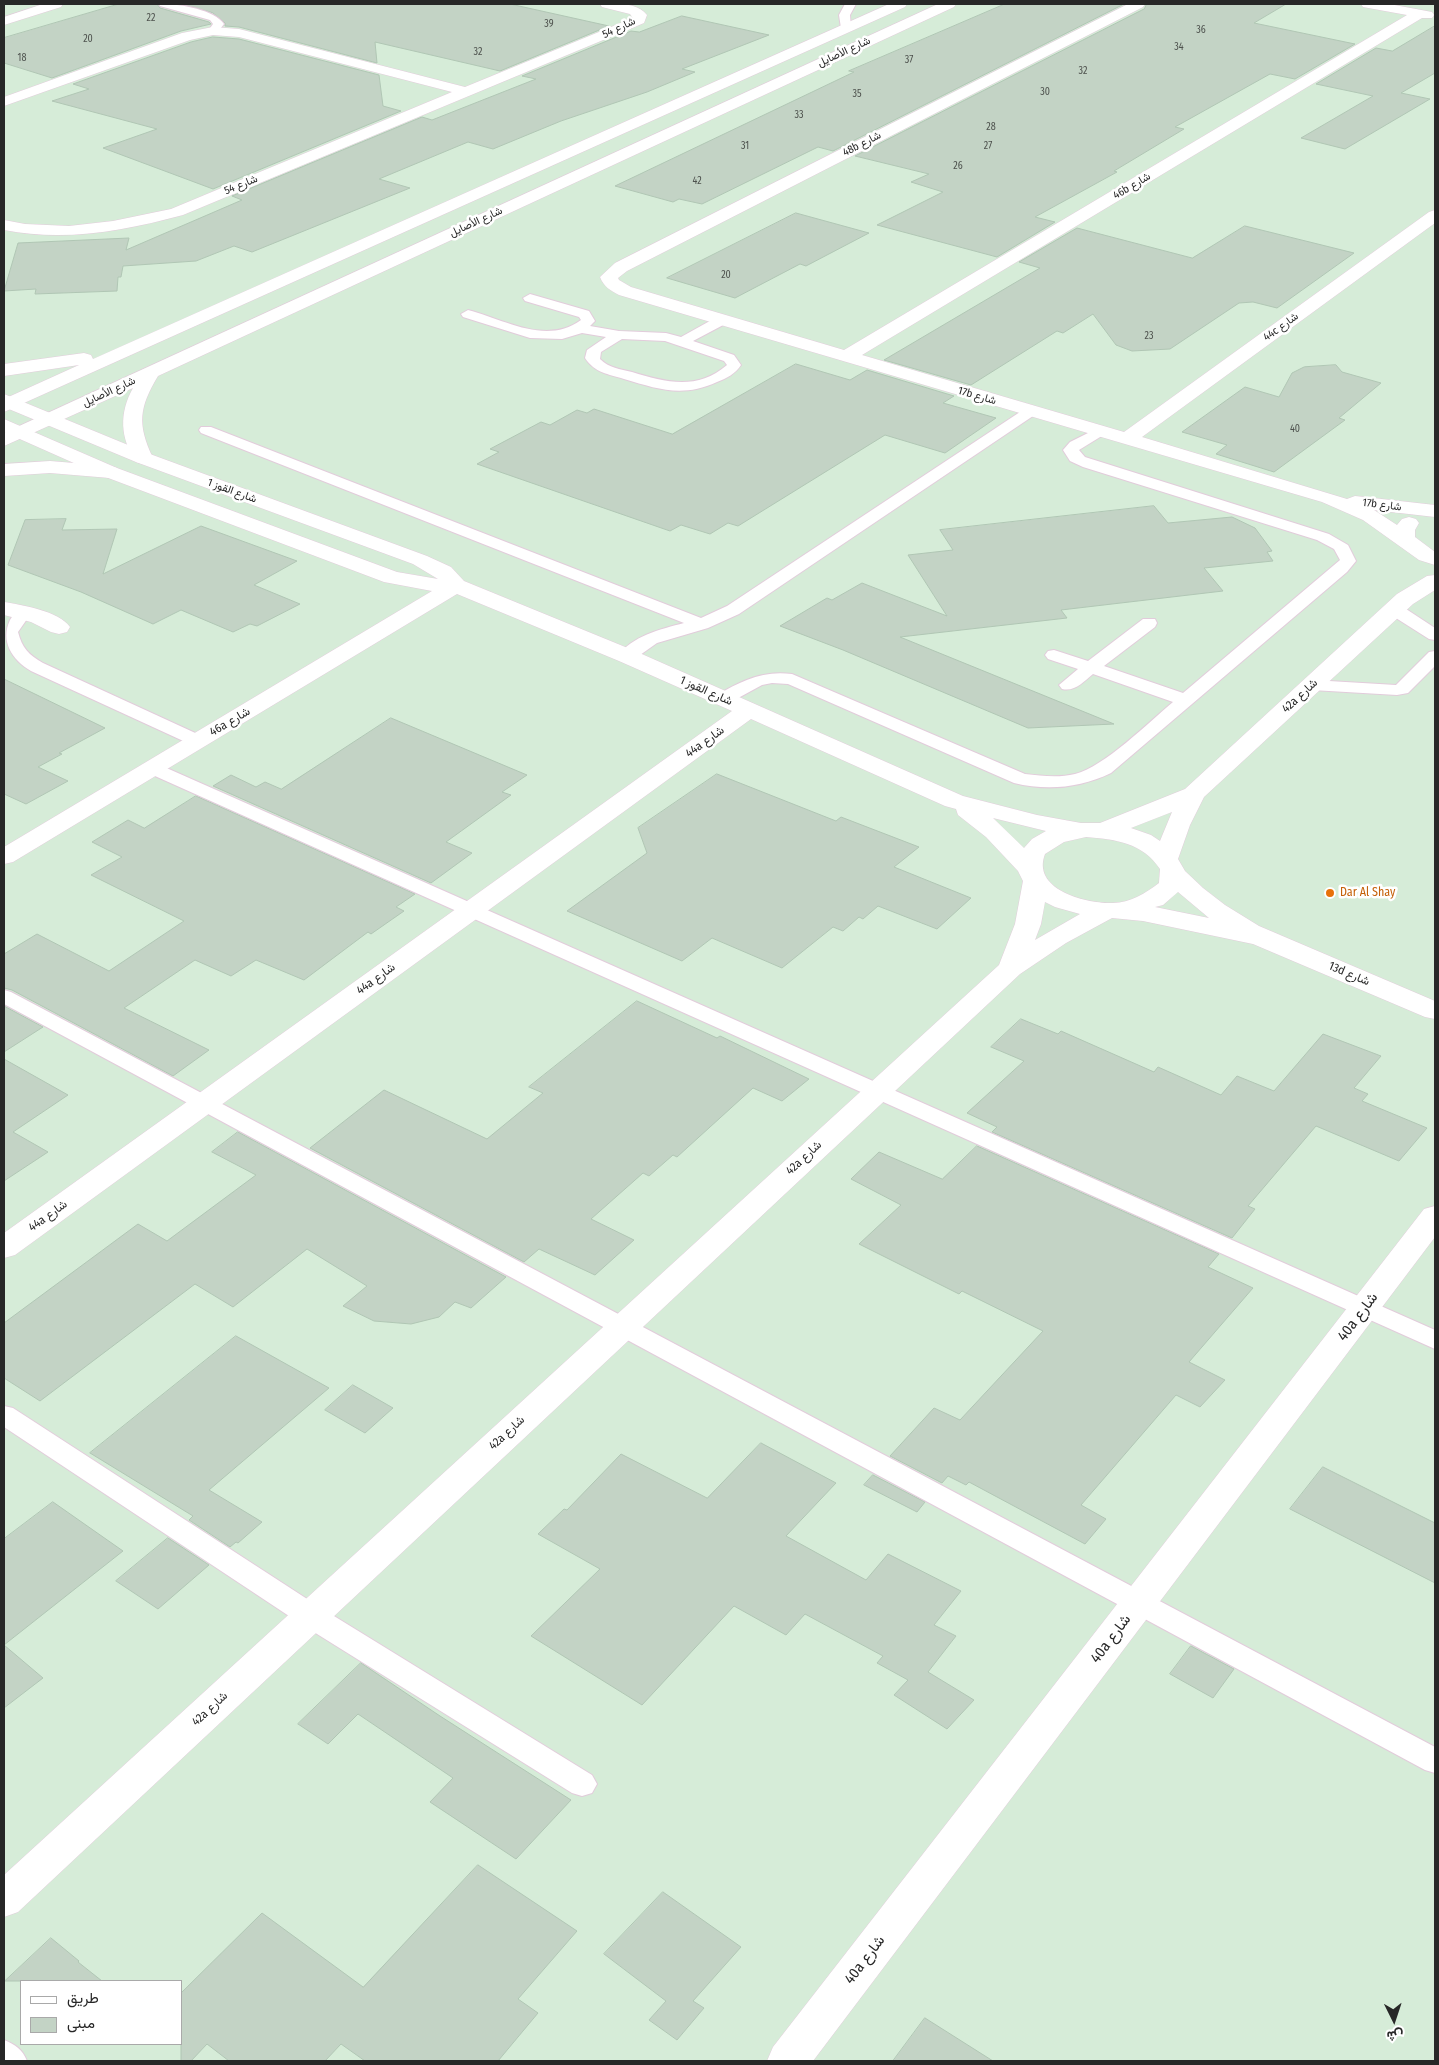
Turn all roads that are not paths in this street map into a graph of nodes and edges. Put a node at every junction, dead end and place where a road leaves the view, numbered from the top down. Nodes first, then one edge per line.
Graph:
1 (56, 4) edge
2 (164, 4) edge
3 (607, 4) edge
4 (851, 4) edge
5 (900, 4) edge
6 (949, 4) edge
7 (1138, 4) edge
8 (1368, 4) edge
9 (1427, 15) edge
10 (4, 21) edge
11 (846, 28) junction
12 (213, 31) junction
13 (468, 92) junction
14 (4, 102) edge
15 (1435, 216) edge
16 (4, 225) edge
17 (625, 292) joint
18 (530, 298) dead end
19 (468, 314) dead end
20 (722, 320) junction
21 (578, 328) junction
22 (619, 335) junction
23 (684, 341) junction
24 (130, 350) junction
25 (845, 357) junction
26 (4, 370) edge
27 (151, 372) junction
28 (6, 403) edge
29 (1031, 411) junction
30 (50, 419) junction
31 (206, 430) dead end
32 (1100, 431) junction
33 (9, 433) edge
34 (1127, 439) junction
35 (143, 458) junction
36 (4, 470) edge
37 (110, 472) junction
38 (1329, 498) junction
39 (1435, 511) edge
40 (1408, 542) junction
41 (1435, 560) edge
42 (1435, 581) edge
43 (456, 586) junction
44 (1400, 604) junction
45 (14, 610) edge
46 (1149, 623) dead end
47 (702, 624) junction
48 (59, 627) dead end
49 (1435, 635) edge
50 (1054, 655) dead end
51 (627, 656) junction
52 (1435, 656) edge
53 (1091, 668) junction
54 (1068, 685) dead end
55 (1312, 685) junction
56 (723, 699) junction
57 (1186, 700) junction
58 (749, 710) junction
59 (198, 741) junction
60 (153, 768) junction
61 (1194, 794) junction
62 (954, 801) junction
63 (1092, 830) junction
64 (4, 857) edge
65 (1170, 866) junction
66 (1032, 875) junction
67 (471, 910) junction
68 (1113, 910) junction
69 (1262, 938) junction
70 (1011, 968) junction
71 (4, 996) edge
72 (1435, 1011) edge
73 (876, 1091) junction
74 (204, 1103) junction
75 (1435, 1216) edge
76 (4, 1248) edge
77 (1364, 1309) junction
78 (622, 1326) junction
79 (1435, 1340) edge
80 (4, 1415) edge
81 (1139, 1603) junction
82 (310, 1616) junction
83 (1435, 1761) edge
84 (582, 1784) dead end
85 (4, 1900) edge
86 (4, 2055) edge
87 (11, 2061) edge
88 (788, 2061) edge

1 - 10 street
2 - 12 lane
3 - 13 street, شارع 54
4 - 11 lane
5 - 11 street, شارع الأصايل
6 - 27 street, شارع الأصايل
7 - 17 street, 48b شارع
8 - 9 street
9 - 25 street, 46b شارع
11 - 24 street, شارع الأصايل
12 - 13 street
12 - 14 street
13 - 16 street, شارع 54
15 - 34 street, 44c شارع
17 - 20 street, 17b شارع
18 - 21 lane
19 - 21 lane
20 - 23 lane
20 - 25 street, 17b شارع
21 - 22 lane
22 - 23 lane
22 - 23 lane
24 - 26 street
24 - 28 street, شارع الأصايل
25 - 29 street, 17b شارع
27 - 30 street, شارع الأصايل
27 - 35 street
28 - 30 street, شارع القوز 1
29 - 32 street, 17b شارع
29 - 47 lane
30 - 33 street, شارع الأصايل
30 - 35 street, شارع القوز 1
31 - 47 lane
32 - 34 street, 17b شارع
32 - 57 lane
33 - 37 street, شارع القوز 1
34 - 38 street, 17b شارع
35 - 43 street, شارع القوز 1
36 - 37 street
37 - 43 street, شارع القوز 1
38 - 39 street, 17b شارع
38 - 40 street, 17b شارع
39 - 40 street
40 - 41 street, 17b شارع
40 - 44 street
42 - 44 street, 42a شارع
43 - 51 street, شارع القوز 1
43 - 59 street, 46a شارع
44 - 49 lane
44 - 55 street, 42a شارع
45 - 48 street
45 - 59 lane
46 - 53 lane
47 - 51 lane
50 - 53 lane
51 - 56 street, شارع القوز 1
52 - 55 lane
53 - 54 lane
53 - 57 lane
55 - 61 street, 42a شارع
56 - 57 lane
56 - 58 street, شارع القوز 1
58 - 62 street, شارع القوز 1
58 - 67 street, 44a شارع
59 - 60 street, 46a شارع
60 - 64 street, 46a شارع
60 - 67 lane
61 - 63 street, 42a شارع
61 - 65 street, 42a شارع
62 - 63 street, شارع القوز 1
62 - 66 street, شارع القوز 1
63 - 65 street
63 - 66 street
65 - 68 street
65 - 69 street, 13d شارع
66 - 68 street
66 - 70 street, 42a شارع
67 - 73 lane
67 - 74 street, 44a شارع
68 - 69 street, 13d شارع
68 - 70 street, 42a شارع
69 - 72 street, 13d شارع
70 - 73 street, 42a شارع
71 - 74 lane
73 - 77 lane
73 - 78 street, 42a شارع
74 - 76 street, 44a شارع
74 - 78 lane
75 - 77 street, 40a شارع
77 - 79 lane
77 - 81 street, 40a شارع
78 - 81 lane
78 - 82 street, 42a شارع
80 - 82 lane
81 - 83 lane
81 - 88 street, 40a شارع
82 - 84 lane
82 - 85 street, 42a شارع
86 - 87 lane

